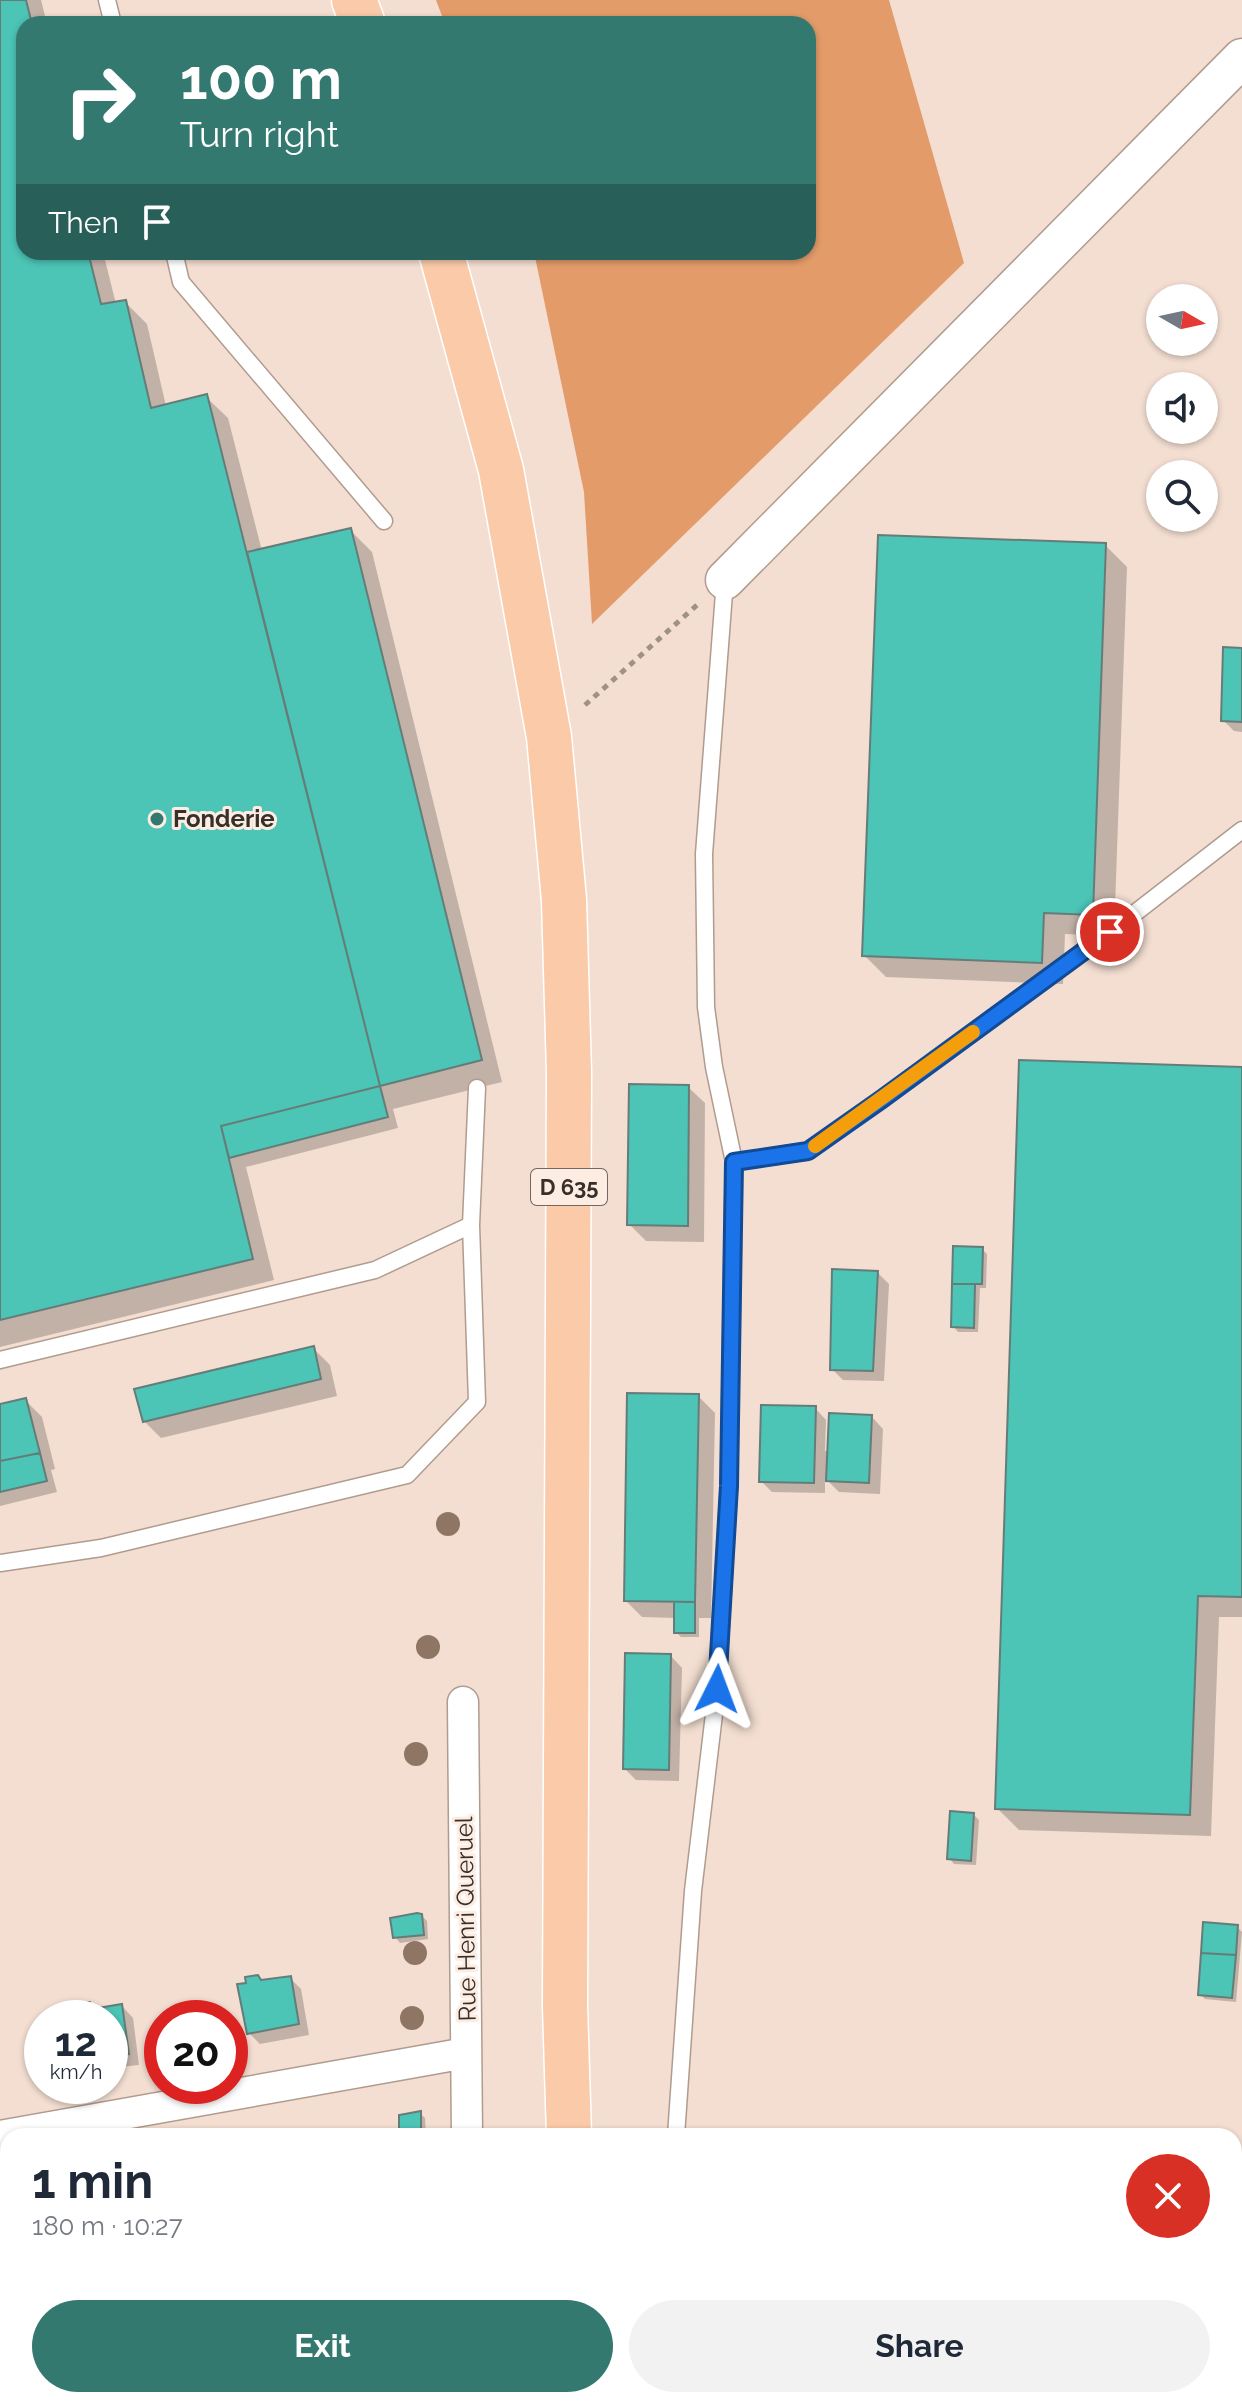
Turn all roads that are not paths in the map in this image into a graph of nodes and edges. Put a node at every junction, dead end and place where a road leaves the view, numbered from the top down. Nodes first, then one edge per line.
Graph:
1 (1242, 58) edge
2 (176, 260) edge
3 (443, 260) edge
4 (384, 521) dead end
5 (725, 580) joint
6 (1242, 830) edge
7 (477, 1088) dead end
8 (734, 1162) junction
9 (471, 1225) junction
10 (0, 1360) edge
11 (0, 1563) edge
12 (463, 1702) dead end
13 (466, 2053) junction
14 (45, 2128) edge
15 (467, 2128) edge
16 (569, 2128) edge
17 (677, 2128) edge

1 - 5 street
2 - 4 lane
3 - 16 main road, D 635
5 - 8 lane
6 - 8 lane
7 - 9 lane
8 - 17 lane
9 - 10 lane
9 - 11 lane
12 - 13 street, Rue Henri Queruel
13 - 14 street
13 - 15 street, Rue Henri Queruel

